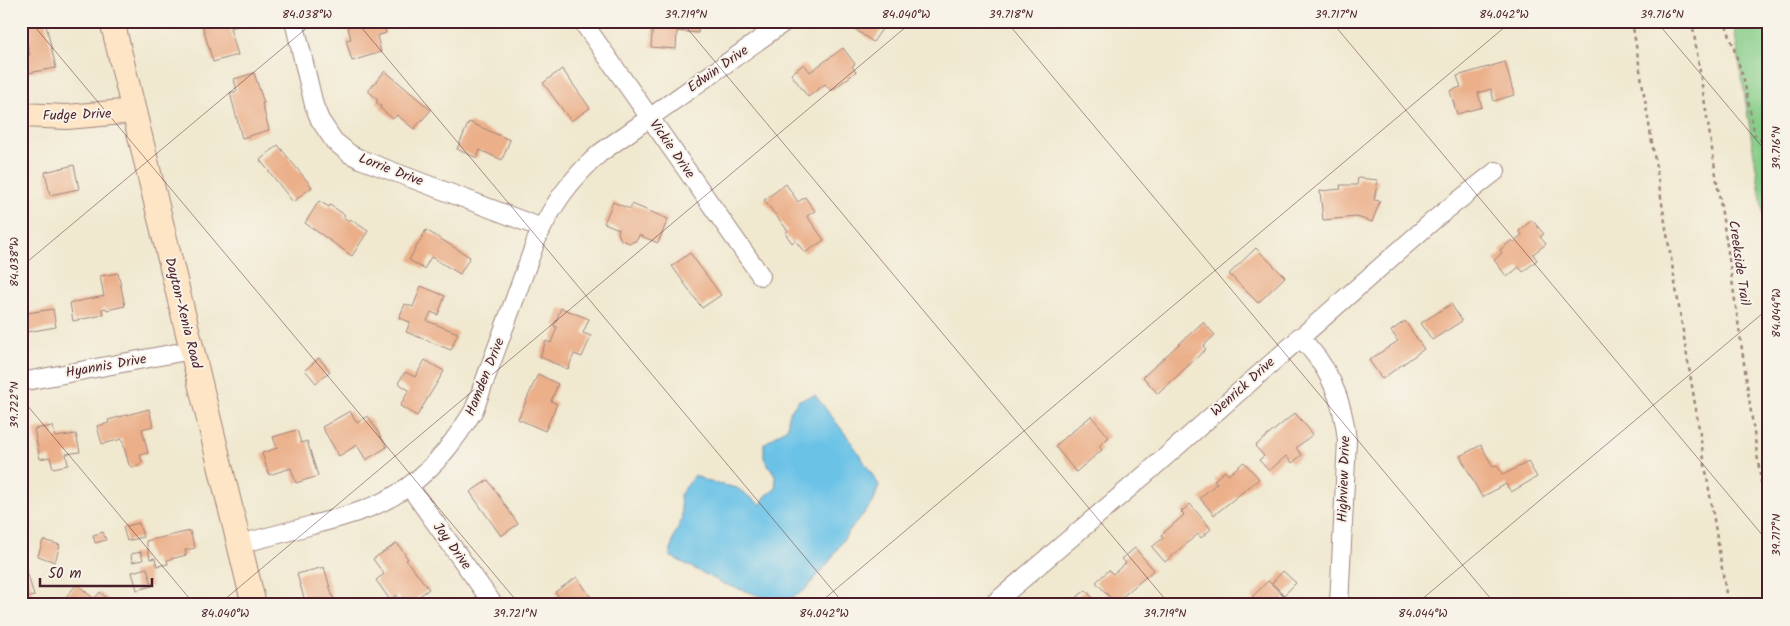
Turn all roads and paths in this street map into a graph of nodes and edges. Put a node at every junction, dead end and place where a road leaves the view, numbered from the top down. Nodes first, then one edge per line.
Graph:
1 (112, 21) edge
2 (294, 21) edge
3 (582, 21) edge
4 (786, 21) edge
5 (1632, 21) edge
6 (1692, 21) edge
7 (1719, 21) edge
8 (1726, 21) edge
9 (1727, 27) junction
10 (134, 111) junction
11 (21, 115) edge
12 (650, 117) junction
13 (1769, 146) edge
14 (1496, 172) dead end
15 (542, 228) junction
16 (762, 276) dead end
17 (1299, 337) junction
18 (192, 350) junction
19 (21, 382) edge
20 (409, 486) junction
21 (1769, 537) edge
22 (239, 544) junction
23 (254, 605) edge
24 (494, 605) edge
25 (992, 605) edge
26 (1339, 605) edge
27 (1728, 605) edge

1 - 10 main road, Dayton-Xenia Road
2 - 15 street, Lorrie Drive
3 - 12 street, Vickie Drive
4 - 12 street, Edwin Drive
5 - 27 path
6 - 21 path, Creekside Trail
7 - 9 path
8 - 9 path
9 - 13 path
10 - 11 main road, Fudge Drive
10 - 18 main road, Dayton-Xenia Road
12 - 15 street, Hamden Drive
12 - 16 street, Vickie Drive
14 - 17 street, Wenrick Drive
15 - 20 street, Hamden Drive
17 - 25 street, Wenrick Drive
17 - 26 street, Highview Drive
18 - 19 street, Hyannis Drive
18 - 22 main road, Dayton-Xenia Road
20 - 22 street, Hamden Drive
20 - 24 street, Joy Drive
22 - 23 main road, Dayton-Xenia Road

